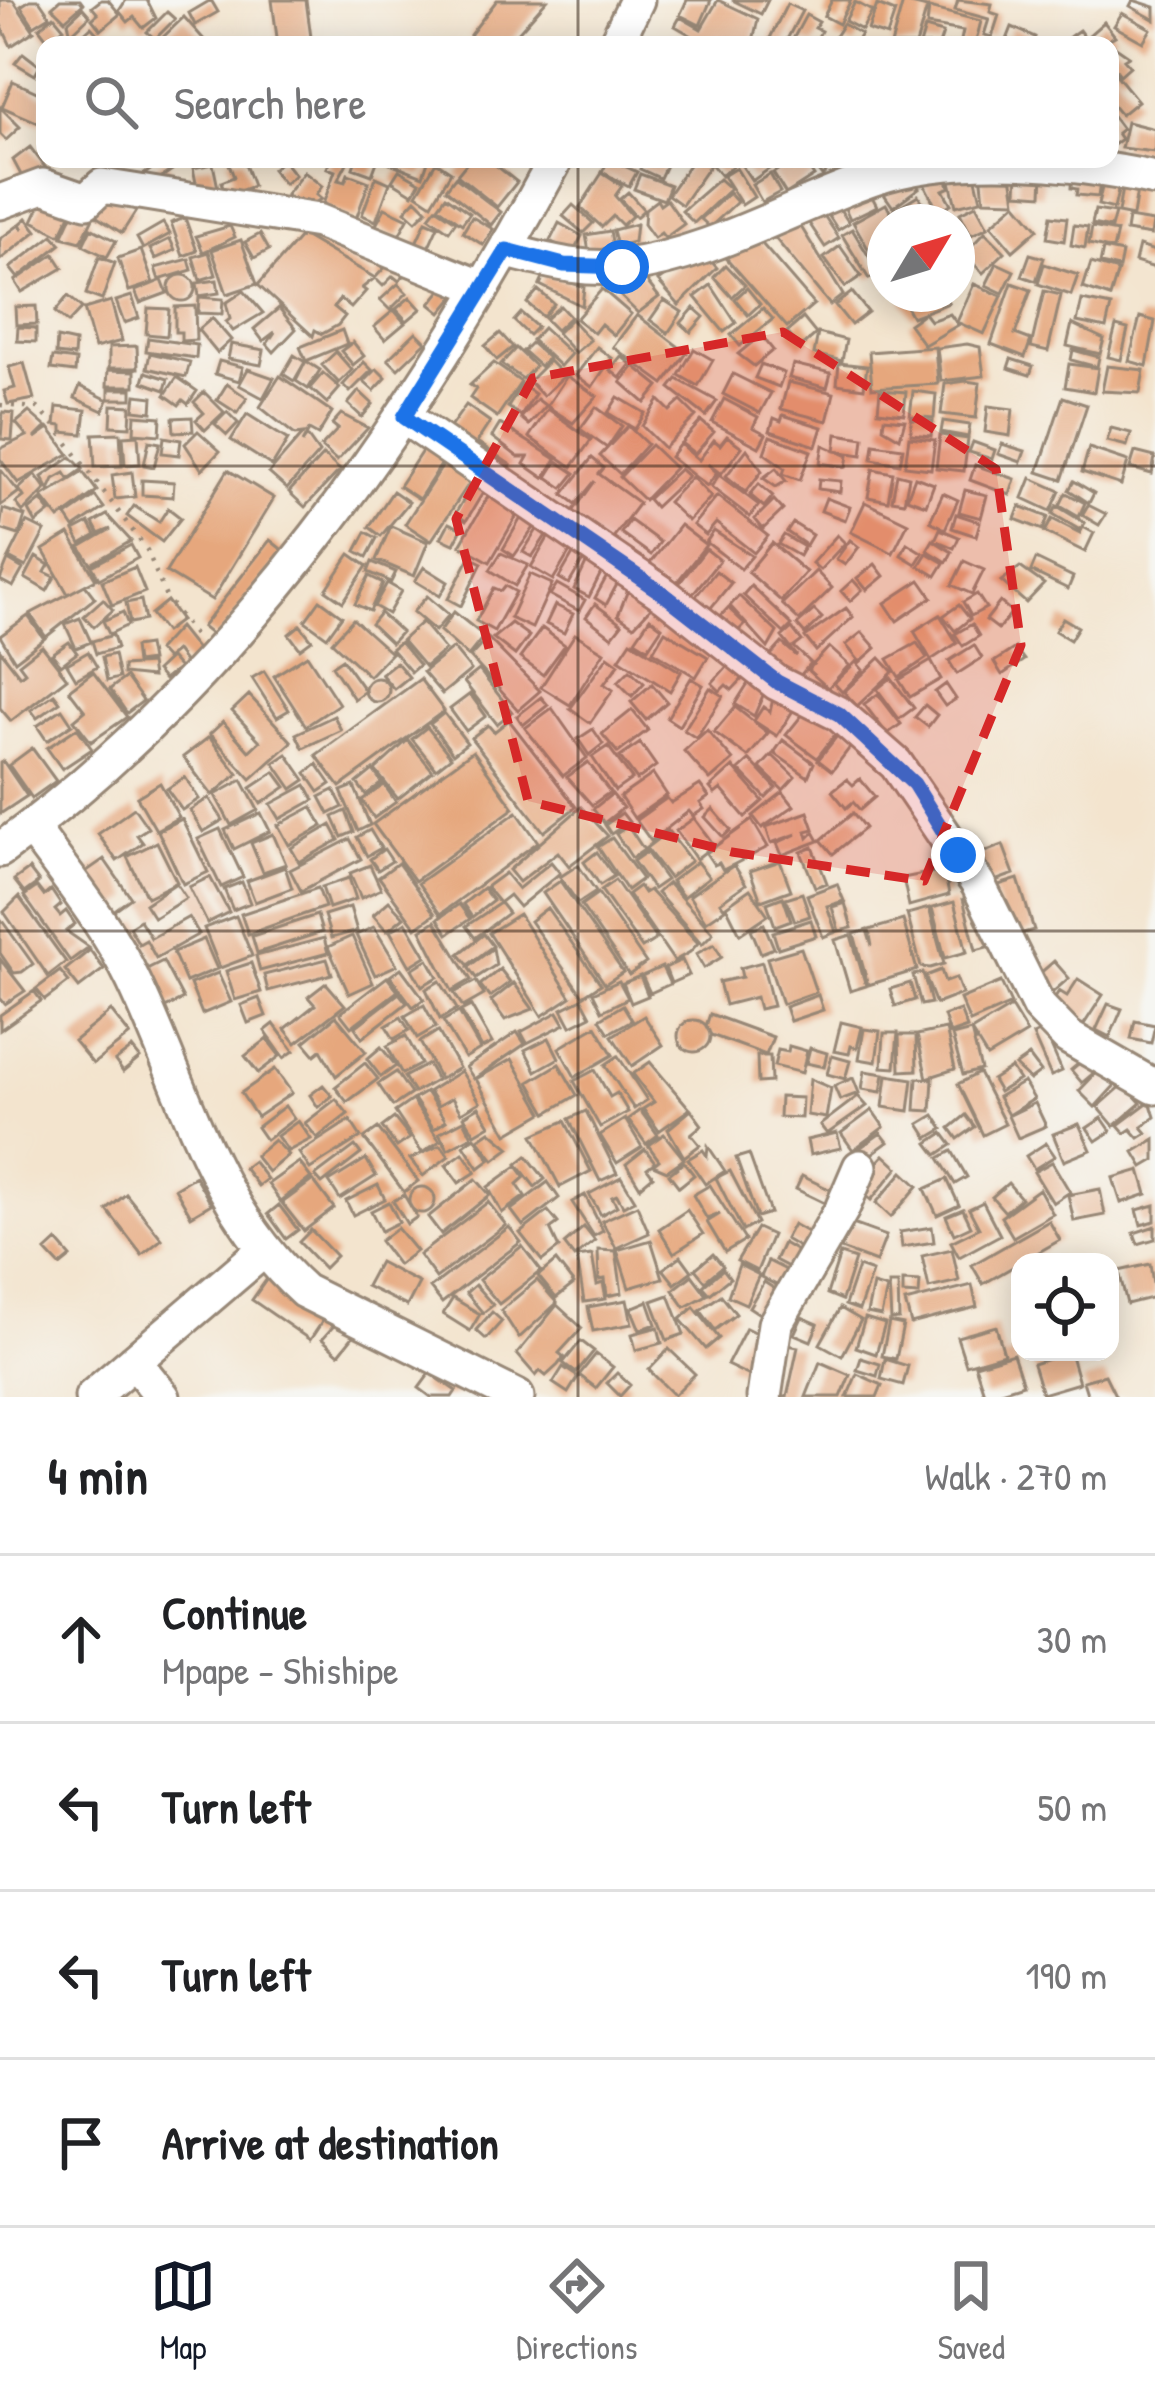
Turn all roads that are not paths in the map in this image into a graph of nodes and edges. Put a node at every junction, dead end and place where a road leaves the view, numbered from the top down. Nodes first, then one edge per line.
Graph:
1 (637, 0) edge
2 (619, 36) edge
3 (551, 168) edge
4 (919, 168) edge
5 (1077, 168) edge
6 (1155, 179) edge
7 (0, 202) edge
8 (507, 250) junction
9 (483, 288) junction
10 (404, 417) junction
11 (32, 827) junction
12 (0, 850) edge
13 (1155, 1087) edge
14 (860, 1167) dead end
15 (264, 1250) junction
16 (134, 1361) junction
17 (92, 1397) edge
18 (163, 1397) edge
19 (517, 1397) edge
20 (764, 1397) edge

1 - 2 street
3 - 8 street
4 - 8 street
5 - 6 street
7 - 9 street
8 - 9 street
9 - 10 street
10 - 11 street
10 - 13 street
11 - 12 street
11 - 15 street
14 - 20 street
15 - 16 street
15 - 19 street
16 - 17 street
16 - 18 street

